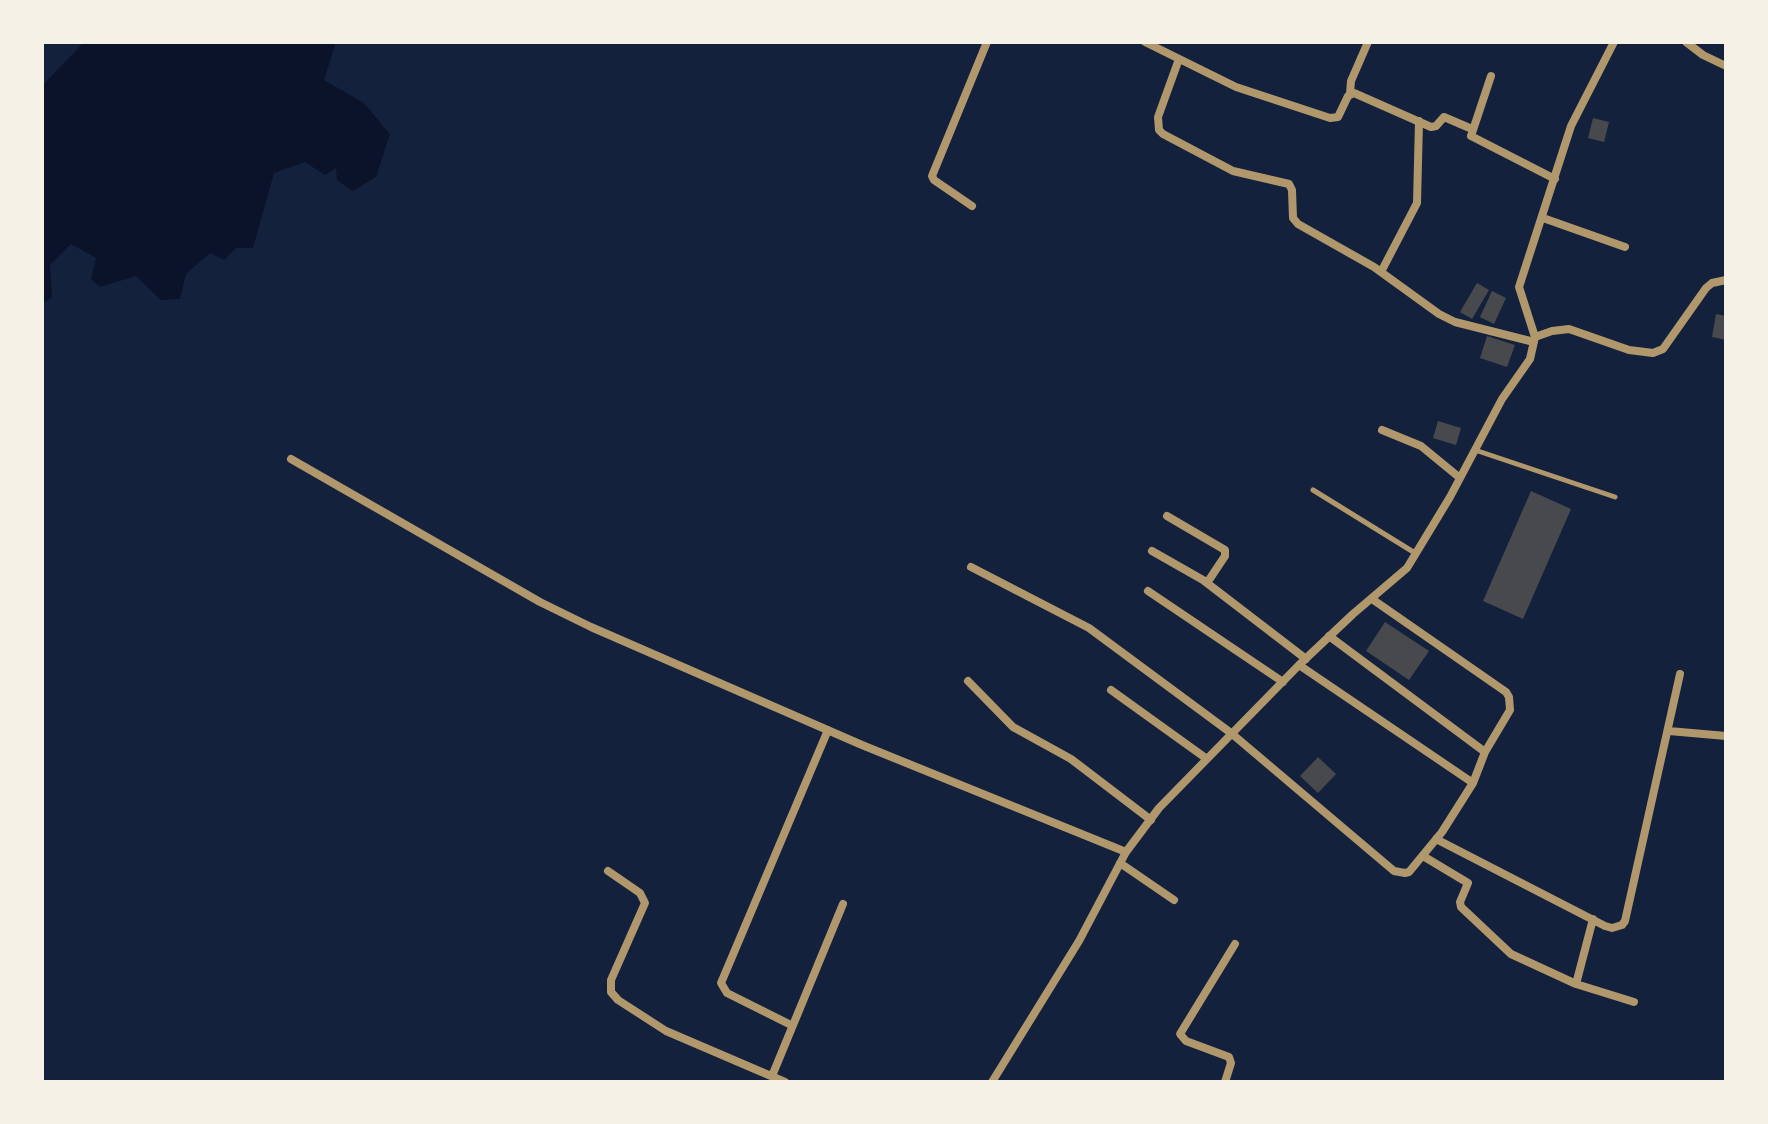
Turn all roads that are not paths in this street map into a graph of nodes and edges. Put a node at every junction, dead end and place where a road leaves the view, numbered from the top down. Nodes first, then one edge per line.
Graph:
1 (987, 42) edge
2 (1145, 42) edge
3 (1368, 42) edge
4 (1614, 42) edge
5 (1686, 42) edge
6 (1179, 59) junction
7 (1726, 66) edge
8 (1491, 76) dead end
9 (1350, 94) junction
10 (1419, 121) junction
11 (1472, 129) junction
12 (1555, 179) junction
13 (972, 206) dead end
14 (1543, 218) junction
15 (1625, 247) dead end
16 (1381, 272) junction
17 (1726, 280) edge
18 (1534, 340) junction
19 (1382, 430) dead end
20 (1475, 450) junction
21 (291, 459) dead end
22 (1460, 478) junction
23 (1313, 490) dead end
24 (1615, 497) dead end
25 (1167, 516) dead end
26 (1152, 551) dead end
27 (1416, 554) junction
28 (971, 567) dead end
29 (1207, 583) junction
30 (1148, 591) dead end
31 (1372, 599) junction
32 (1329, 636) junction
33 (1302, 662) junction
34 (1680, 674) dead end
35 (968, 681) dead end
36 (1283, 682) junction
37 (1111, 690) dead end
38 (828, 730) junction
39 (1669, 731) junction
40 (1231, 733) junction
41 (1726, 736) edge
42 (1485, 752) junction
43 (1207, 759) junction
44 (1473, 783) junction
45 (1151, 820) junction
46 (1436, 839) junction
47 (1126, 852) junction
48 (1423, 856) junction
49 (1120, 863) junction
50 (608, 871) dead end
51 (1174, 900) dead end
52 (843, 904) dead end
53 (1593, 919) junction
54 (1235, 944) dead end
55 (1576, 984) junction
56 (1634, 1002) dead end
57 (791, 1025) junction
58 (772, 1076) junction
59 (785, 1082) edge
60 (992, 1082) edge
61 (1225, 1082) edge

1 - 13 street
2 - 6 street
3 - 9 street
4 - 12 street
5 - 7 street
6 - 9 street
6 - 16 street
8 - 11 street
9 - 10 street
10 - 11 street
10 - 16 street
11 - 12 street
12 - 14 street
14 - 15 street
14 - 18 street
16 - 18 street
17 - 18 street
18 - 20 street
19 - 22 street
20 - 22 street
20 - 24 lane
21 - 38 street
22 - 27 street
23 - 27 lane
25 - 29 street
26 - 29 street
27 - 31 street
28 - 40 street
29 - 33 street
30 - 36 street
31 - 32 street
31 - 42 street
32 - 33 street
32 - 42 street
33 - 36 street
33 - 44 street
34 - 39 street
35 - 45 street
36 - 40 street
37 - 43 street
38 - 47 street
38 - 57 street
39 - 41 street
39 - 53 street
40 - 43 street
40 - 48 street
42 - 44 street
43 - 45 street
44 - 46 street
45 - 47 street
46 - 48 street
46 - 53 street
47 - 49 street
48 - 55 street
49 - 51 street
49 - 60 street
50 - 58 street
52 - 57 street
53 - 55 street
54 - 61 street
55 - 56 street
57 - 58 street
58 - 59 street

